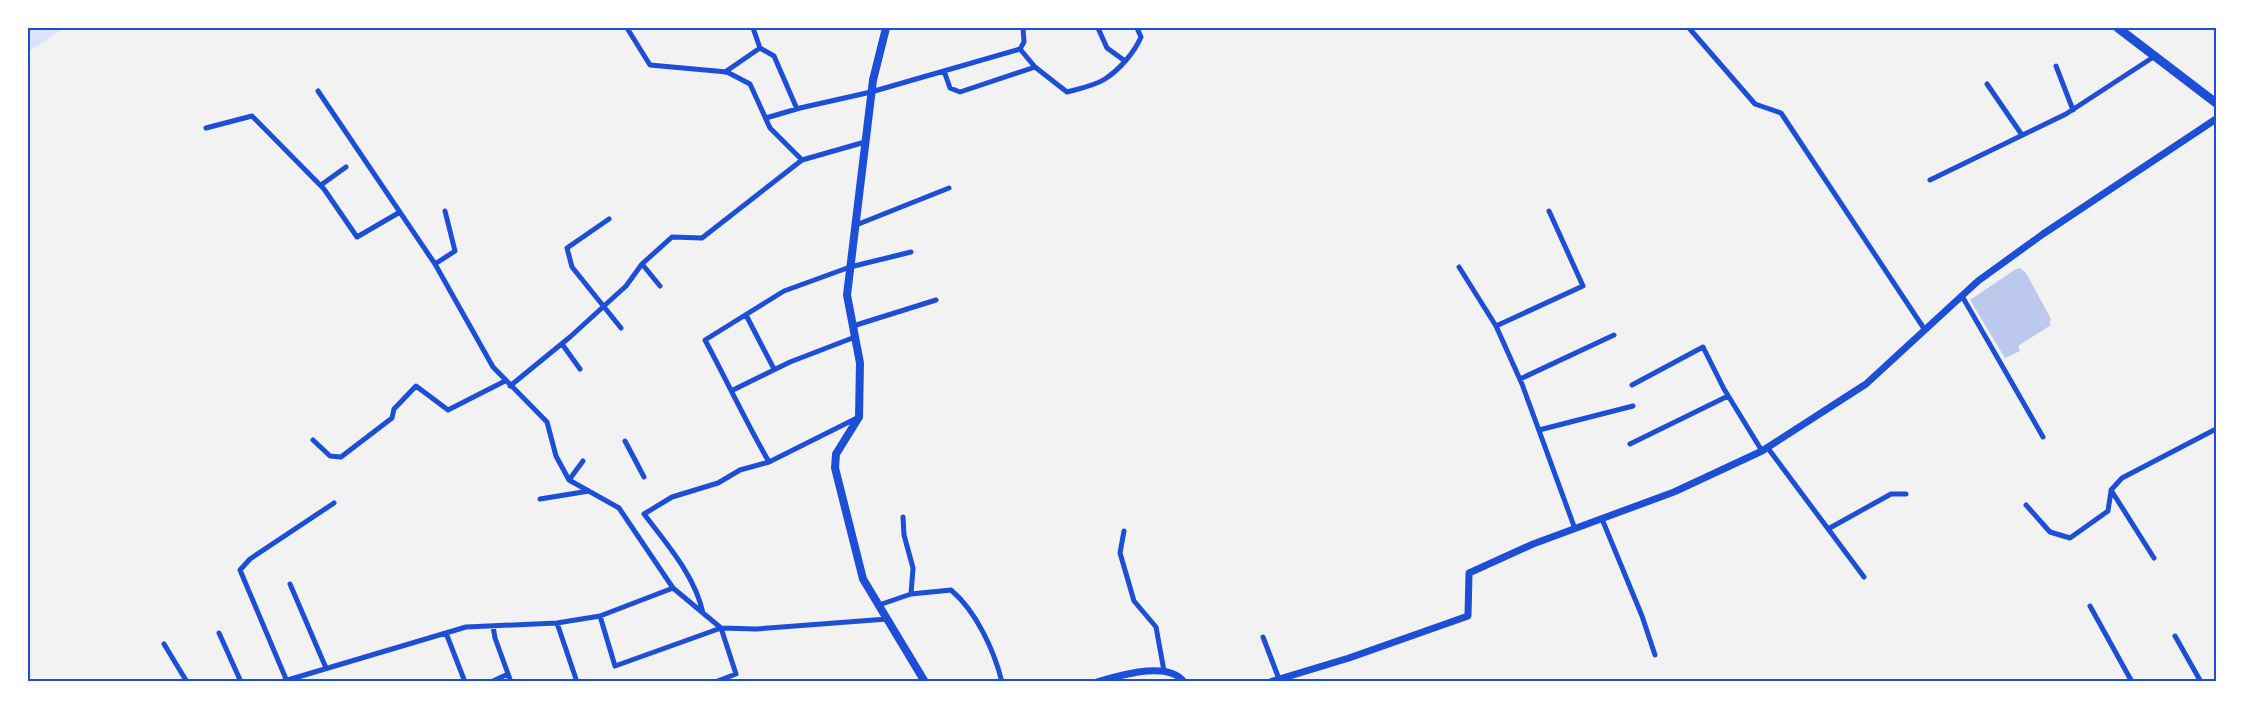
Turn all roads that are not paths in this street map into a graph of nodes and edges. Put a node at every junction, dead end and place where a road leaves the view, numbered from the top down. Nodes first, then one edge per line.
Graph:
1 (627, 28) edge
2 (753, 28) edge
3 (886, 28) edge
4 (1023, 28) edge
5 (1098, 28) edge
6 (1137, 28) edge
7 (1689, 28) edge
8 (2118, 28) edge
9 (760, 48) junction
10 (1020, 49) junction
11 (2155, 56) junction
12 (1125, 61) junction
13 (2056, 66) dead end
14 (1035, 67) junction
15 (944, 71) junction
16 (725, 72) junction
17 (1987, 84) dead end
18 (318, 91) dead end
19 (871, 92) junction
20 (2216, 103) edge
21 (797, 109) junction
22 (2073, 110) junction
23 (766, 118) junction
24 (2216, 119) edge
25 (206, 128) dead end
26 (2022, 136) junction
27 (865, 142) junction
28 (802, 160) junction
29 (346, 167) dead end
30 (1930, 180) dead end
31 (321, 186) junction
32 (949, 188) dead end
33 (445, 211) dead end
34 (1549, 211) dead end
35 (400, 212) junction
36 (608, 219) dead end
37 (856, 225) junction
38 (911, 252) dead end
39 (435, 264) junction
40 (642, 264) junction
41 (850, 267) junction
42 (1459, 267) dead end
43 (660, 286) dead end
44 (1962, 296) junction
45 (936, 300) dead end
46 (604, 306) junction
47 (746, 315) junction
48 (853, 326) junction
49 (1496, 326) junction
50 (621, 328) dead end
51 (1925, 330) junction
52 (1614, 335) dead end
53 (855, 337) junction
54 (562, 344) junction
55 (580, 369) dead end
56 (774, 369) junction
57 (1520, 379) junction
58 (505, 381) junction
59 (1632, 385) dead end
60 (510, 386) junction
61 (733, 390) junction
62 (1728, 396) junction
63 (1634, 406) dead end
64 (859, 417) junction
65 (2216, 429) edge
66 (1539, 430) junction
67 (2044, 437) dead end
68 (313, 440) dead end
69 (625, 440) dead end
70 (1630, 444) dead end
71 (1765, 449) junction
72 (583, 461) dead end
73 (769, 462) junction
74 (644, 477) dead end
75 (569, 480) junction
76 (2111, 490) junction
77 (589, 491) junction
78 (1906, 494) dead end
79 (540, 499) dead end
80 (334, 503) dead end
81 (2026, 505) dead end
82 (903, 517) dead end
83 (1602, 519) junction
84 (1574, 529) junction
85 (1828, 529) junction
86 (1124, 531) dead end
87 (2154, 558) dead end
88 (1864, 577) dead end
89 (290, 584) dead end
90 (673, 588) junction
91 (911, 594) junction
92 (879, 605) junction
93 (2090, 606) dead end
94 (703, 614) junction
95 (600, 616) junction
96 (887, 619) junction
97 (557, 623) junction
98 (493, 626) junction
99 (721, 628) junction
100 (219, 633) dead end
101 (446, 633) junction
102 (2175, 636) dead end
103 (1263, 637) dead end
104 (164, 644) dead end
105 (1655, 655) dead end
106 (326, 668) junction
107 (1164, 671) junction
108 (508, 674) junction
109 (1279, 679) junction
110 (284, 680) edge
111 (187, 682) edge
112 (241, 682) edge
113 (465, 682) edge
114 (491, 682) edge
115 (511, 682) edge
116 (577, 682) edge
117 (715, 682) edge
118 (925, 682) edge
119 (1002, 682) edge
120 (1098, 682) edge
121 (1184, 682) edge
122 (1270, 682) edge
123 (2132, 682) edge
124 (2202, 682) edge

1 - 16 street
2 - 9 street
3 - 19 main road
4 - 10 street
5 - 12 street
6 - 12 street
7 - 51 street
8 - 11 main road
9 - 16 street
9 - 21 street
10 - 14 street
10 - 15 street
11 - 20 main road
11 - 22 street
12 - 14 street
13 - 22 street
14 - 15 street
15 - 19 street
16 - 23 street
17 - 26 street
18 - 35 street
19 - 21 street
19 - 27 main road
21 - 23 street
22 - 26 street
23 - 28 street
24 - 44 street
25 - 31 street
26 - 30 street
27 - 28 street
27 - 37 main road
28 - 40 street
29 - 31 street
31 - 35 street
32 - 37 street
33 - 39 street
34 - 49 street
35 - 39 street
36 - 46 street
37 - 41 main road
38 - 41 street
39 - 58 street
40 - 43 street
40 - 46 street
41 - 47 street
41 - 48 main road
42 - 49 street
44 - 51 street
44 - 67 street
45 - 48 street
46 - 50 street
46 - 54 street
47 - 56 street
47 - 61 street
48 - 53 main road
49 - 57 street
51 - 71 street
52 - 57 street
53 - 56 street
53 - 64 main road
54 - 55 street
54 - 60 street
56 - 61 street
57 - 66 street
58 - 60 street
58 - 68 street
59 - 62 street
60 - 75 street
61 - 73 street
62 - 70 street
62 - 71 street
63 - 66 street
64 - 73 street
64 - 92 main road
65 - 76 street
66 - 84 street
69 - 74 street
71 - 83 street
71 - 85 street
72 - 75 street
73 - 94 street
75 - 77 street
76 - 81 street
76 - 87 street
77 - 79 street
77 - 90 street
78 - 85 street
80 - 110 street
82 - 91 street
83 - 84 street
83 - 105 street
84 - 109 street
85 - 88 street
86 - 107 street
89 - 106 street
90 - 94 street
90 - 95 street
91 - 92 street
91 - 119 street
92 - 96 main road
93 - 123 street
94 - 99 street
95 - 97 street
95 - 99 street
96 - 99 street
96 - 118 main road
97 - 98 street
97 - 116 street
98 - 101 street
98 - 108 street
99 - 117 street
100 - 112 street
101 - 106 street
101 - 113 street
102 - 124 street
103 - 109 street
104 - 111 street
106 - 110 street
107 - 120 street
107 - 121 street
108 - 114 street
108 - 115 street
109 - 122 street

